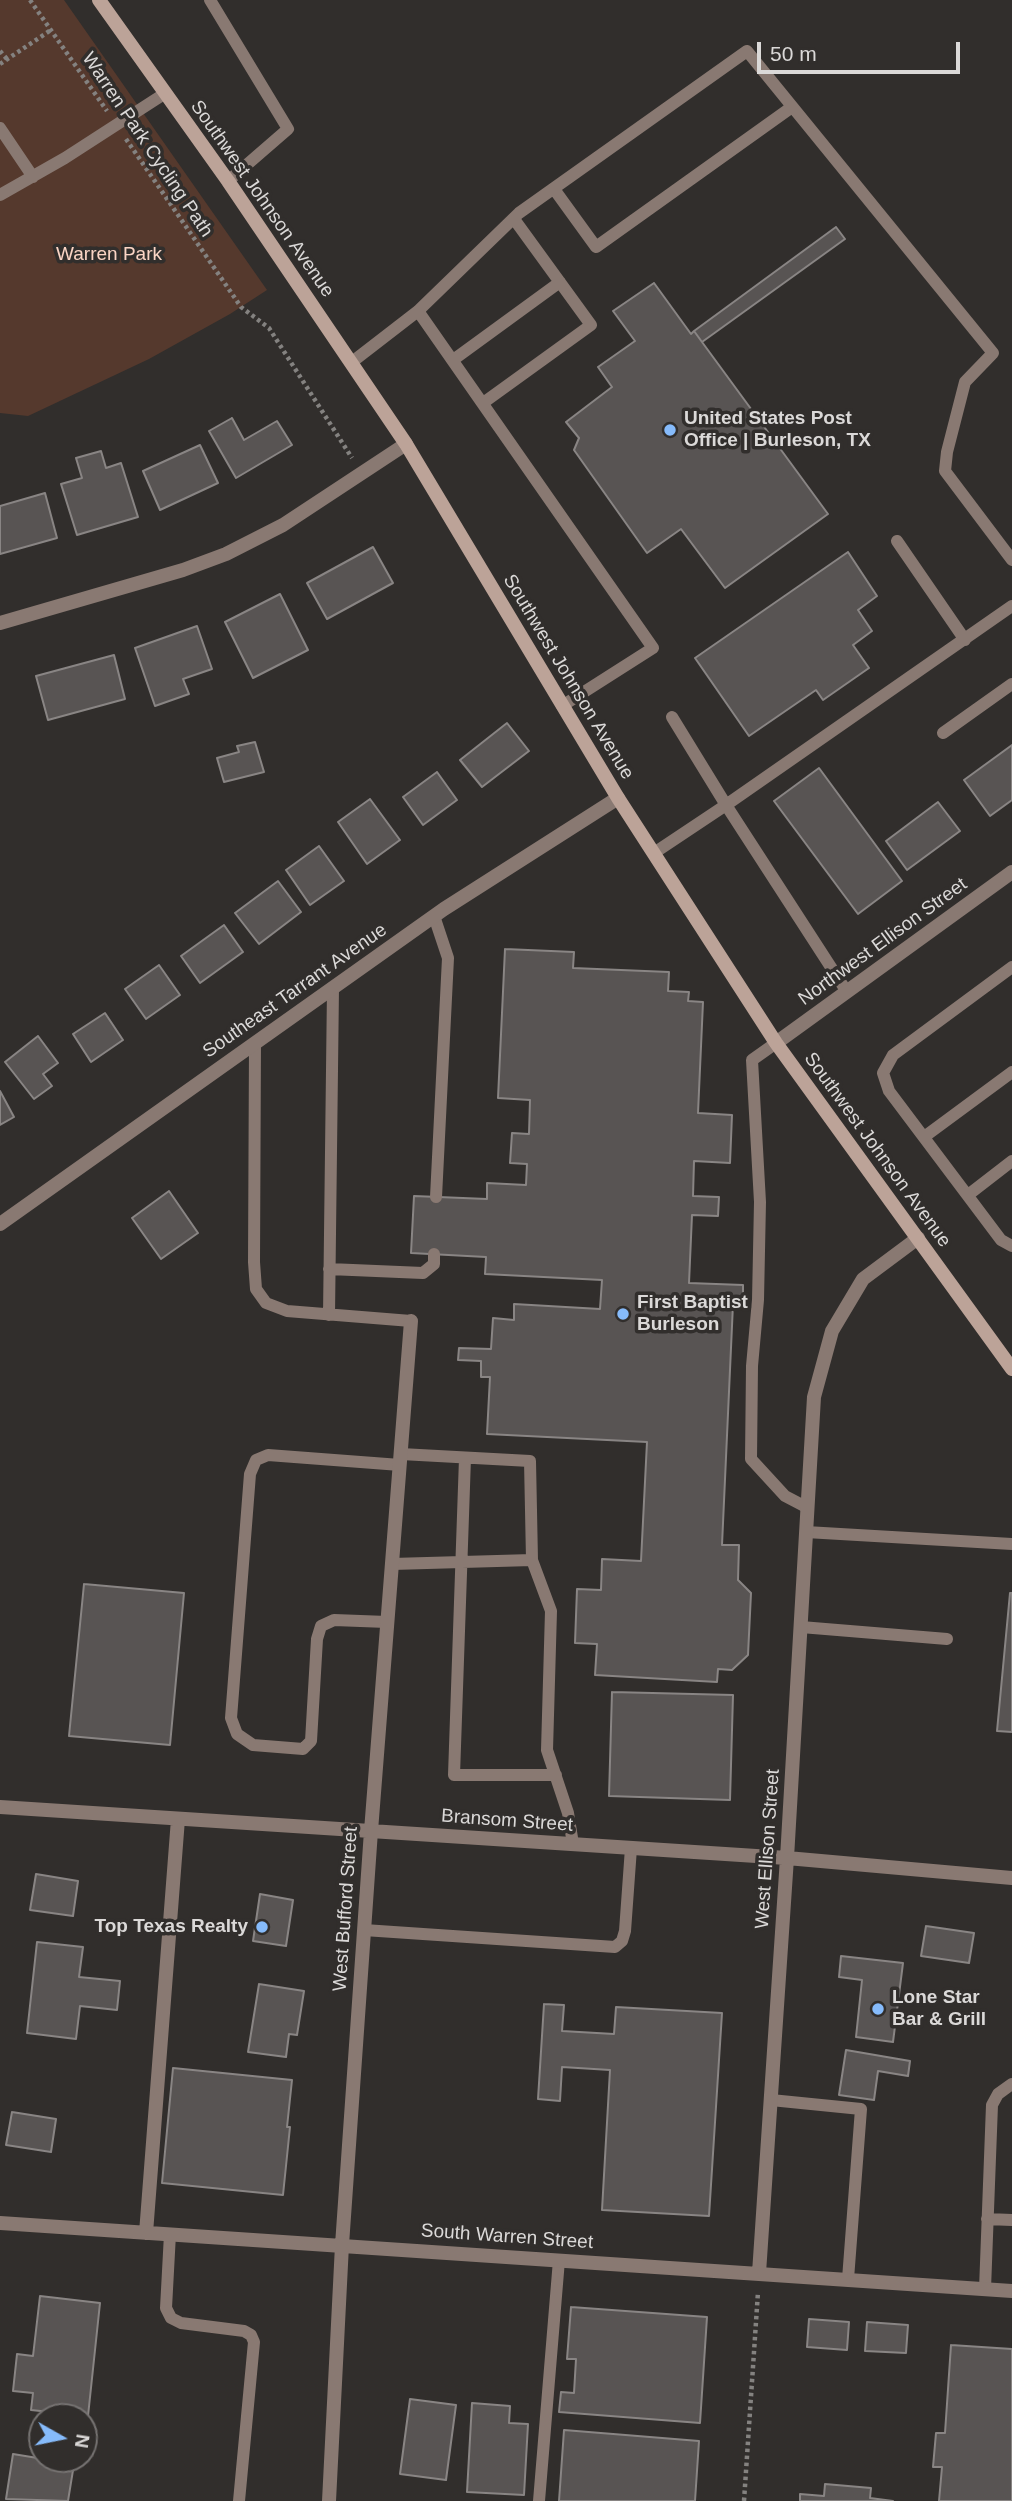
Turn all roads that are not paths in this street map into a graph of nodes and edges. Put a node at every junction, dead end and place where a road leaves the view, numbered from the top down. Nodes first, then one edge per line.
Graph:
1 (99, 0) edge
2 (210, 0) edge
3 (164, 94) junction
4 (792, 107) junction
5 (0, 128) edge
6 (33, 177) junction
7 (228, 181) junction
8 (554, 190) junction
9 (0, 195) edge
10 (514, 219) junction
11 (560, 282) junction
12 (418, 311) junction
13 (453, 360) junction
14 (352, 362) junction
15 (483, 403) junction
16 (406, 444) junction
17 (897, 541) dead end
18 (1012, 560) edge
19 (1012, 606) edge
20 (0, 623) edge
21 (965, 640) junction
22 (1012, 684) edge
23 (562, 706) junction
24 (672, 717) dead end
25 (943, 733) dead end
26 (618, 798) junction
27 (726, 805) junction
28 (654, 853) junction
29 (1012, 873) edge
30 (434, 916) junction
31 (1012, 967) edge
32 (333, 988) junction
33 (847, 992) junction
34 (255, 1043) junction
35 (776, 1043) junction
36 (1012, 1072) edge
37 (923, 1137) junction
38 (1012, 1161) edge
39 (968, 1195) junction
40 (436, 1197) dead end
41 (0, 1224) edge
42 (918, 1238) junction
43 (1012, 1246) edge
44 (434, 1254) dead end
45 (329, 1269) junction
46 (329, 1315) junction
47 (411, 1321) joint
48 (1012, 1369) edge
49 (465, 1458) junction
50 (400, 1460) junction
51 (808, 1508) junction
52 (806, 1532) junction
53 (1012, 1544) edge
54 (532, 1560) junction
55 (460, 1562) junction
56 (392, 1563) junction
57 (387, 1622) junction
58 (801, 1627) junction
59 (947, 1639) dead end
60 (556, 1775) junction
61 (0, 1807) edge
62 (178, 1819) junction
63 (370, 1831) junction
64 (573, 1844) junction
65 (631, 1848) junction
66 (787, 1858) junction
67 (1012, 1878) edge
68 (364, 1930) junction
69 (1012, 2084) edge
70 (771, 2101) junction
71 (987, 2219) junction
72 (1012, 2220) edge
73 (0, 2223) edge
74 (146, 2233) junction
75 (170, 2234) junction
76 (342, 2245) junction
77 (559, 2260) junction
78 (759, 2273) junction
79 (848, 2279) junction
80 (985, 2289) junction
81 (1012, 2291) edge
82 (239, 2501) edge
83 (329, 2501) edge
84 (539, 2501) edge

1 - 3 street, Southwest Johnson Avenue
2 - 7 lane
3 - 6 lane
3 - 7 street, Southwest Johnson Avenue
4 - 8 lane
4 - 8 lane
4 - 18 lane
5 - 6 lane
6 - 9 lane
7 - 14 street, Southwest Johnson Avenue
8 - 10 lane
10 - 11 lane
10 - 12 lane
11 - 13 lane
11 - 15 lane
12 - 13 lane
12 - 14 lane
13 - 15 lane
14 - 16 street, Southwest Johnson Avenue
15 - 23 lane
16 - 20 street
16 - 23 street, Southwest Johnson Avenue
17 - 21 lane
19 - 21 lane
21 - 27 lane
22 - 25 lane
23 - 26 street, Southwest Johnson Avenue
24 - 27 lane
26 - 28 street, Southwest Johnson Avenue
26 - 30 street, Southeast Tarrant Avenue
27 - 28 lane
27 - 33 lane
28 - 35 street, Southwest Johnson Avenue
29 - 33 street, Northwest Ellison Street
30 - 32 street, Southeast Tarrant Avenue
30 - 40 lane
31 - 37 lane
32 - 34 street, Southeast Tarrant Avenue
32 - 45 lane
33 - 35 street, Northwest Ellison Street
34 - 41 street, Southeast Tarrant Avenue
34 - 46 lane
35 - 42 street, Southwest Johnson Avenue
35 - 51 lane
36 - 37 lane
37 - 39 lane
38 - 39 lane
39 - 43 lane
42 - 48 street, Southwest Johnson Avenue
42 - 51 street, West Ellison Street
44 - 45 lane
45 - 46 lane
46 - 47 lane
47 - 50 street, West Bufford Street
49 - 50 lane
49 - 54 lane
49 - 55 lane
50 - 56 street, West Bufford Street
50 - 57 lane
51 - 52 street, West Ellison Street
52 - 53 lane
52 - 58 street, West Ellison Street
54 - 55 lane
54 - 60 lane
55 - 56 lane
55 - 60 lane
56 - 57 street, West Bufford Street
57 - 63 street, West Bufford Street
58 - 59 lane
58 - 66 street, West Ellison Street
60 - 64 lane
61 - 62 street, Bransom Street
62 - 63 street, Bransom Street
62 - 74 street
63 - 64 street, Bransom Street
63 - 68 street, West Bufford Street
64 - 65 street, Bransom Street
65 - 66 street, Bransom Street
65 - 68 lane
66 - 67 street, Bransom Street
66 - 70 street, West Ellison Street
68 - 76 street, West Bufford Street
69 - 71 lane
70 - 78 street, West Ellison Street
70 - 79 lane
71 - 72 lane
71 - 80 lane
73 - 74 street, South Warren Street
74 - 75 street, South Warren Street
75 - 76 street, South Warren Street
75 - 82 lane
76 - 77 street, South Warren Street
76 - 83 street, West Bufford Street
77 - 78 street, South Warren Street
77 - 84 lane
78 - 79 street, South Warren Street
79 - 80 street, South Warren Street
80 - 81 street, South Warren Street

